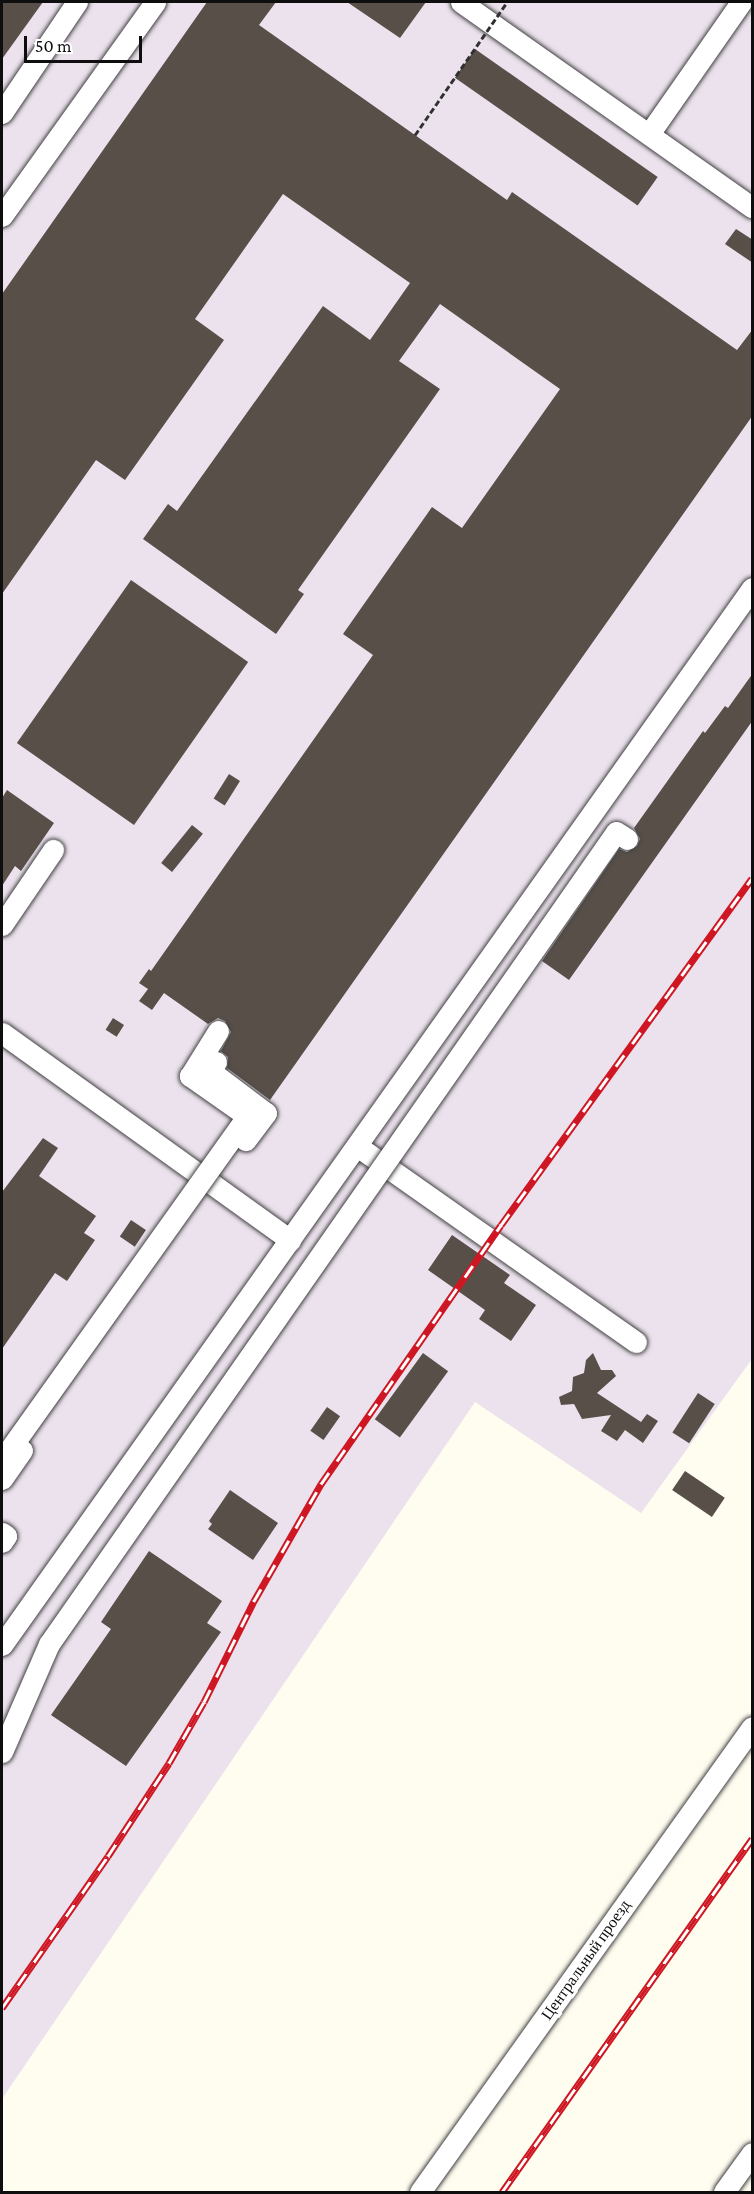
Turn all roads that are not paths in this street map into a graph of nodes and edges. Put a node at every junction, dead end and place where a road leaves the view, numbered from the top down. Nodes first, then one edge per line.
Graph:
1 (77, 2) edge
2 (155, 2) edge
3 (461, 2) edge
4 (741, 2) edge
5 (2, 113) edge
6 (649, 134) junction
7 (753, 207) edge
8 (2, 214) edge
9 (753, 588) edge
10 (627, 839) dead end
11 (53, 850) dead end
12 (2, 925) edge
13 (218, 1031) dead end
14 (2, 1033) edge
15 (216, 1062) dead end
16 (357, 1146) junction
17 (290, 1240) junction
18 (636, 1342) dead end
19 (2, 1460) edge
20 (2, 1479) edge
21 (2, 1533) edge
22 (2, 1542) edge
23 (2, 1645) edge
24 (753, 1727) edge
25 (2, 1752) edge
26 (753, 2153) edge
27 (420, 2193) edge
28 (724, 2193) edge

1 - 5 street
2 - 8 street
3 - 6 street
4 - 6 street
6 - 7 street
9 - 16 street
10 - 25 street, bridge
11 - 12 street
13 - 19 street, bridge
14 - 17 street
15 - 20 street, bridge
16 - 17 street
16 - 18 street
17 - 23 street
21 - 22 street
24 - 27 street, Центральный проезд
26 - 28 street

